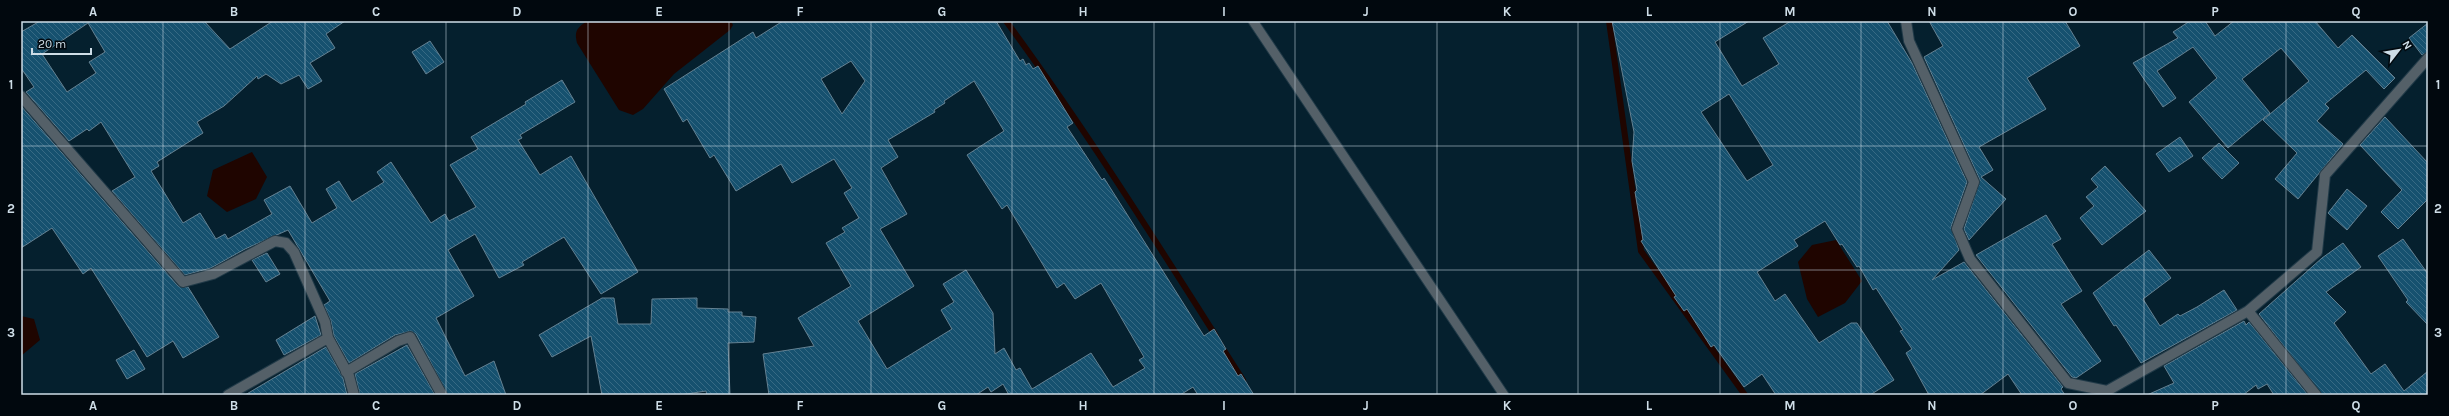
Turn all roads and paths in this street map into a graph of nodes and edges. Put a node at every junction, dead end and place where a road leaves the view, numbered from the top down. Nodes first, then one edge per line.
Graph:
1 (1253, 21) edge
2 (1906, 21) edge
3 (2428, 58) edge
4 (21, 96) edge
5 (2248, 311) junction
6 (328, 338) junction
7 (346, 372) junction
8 (228, 395) edge
9 (354, 395) edge
10 (442, 395) edge
11 (1504, 395) edge
12 (2316, 395) edge

1 - 11 lane
2 - 5 street
3 - 5 street
4 - 6 street
5 - 12 street
6 - 7 street
6 - 8 street
7 - 9 street
7 - 10 street

